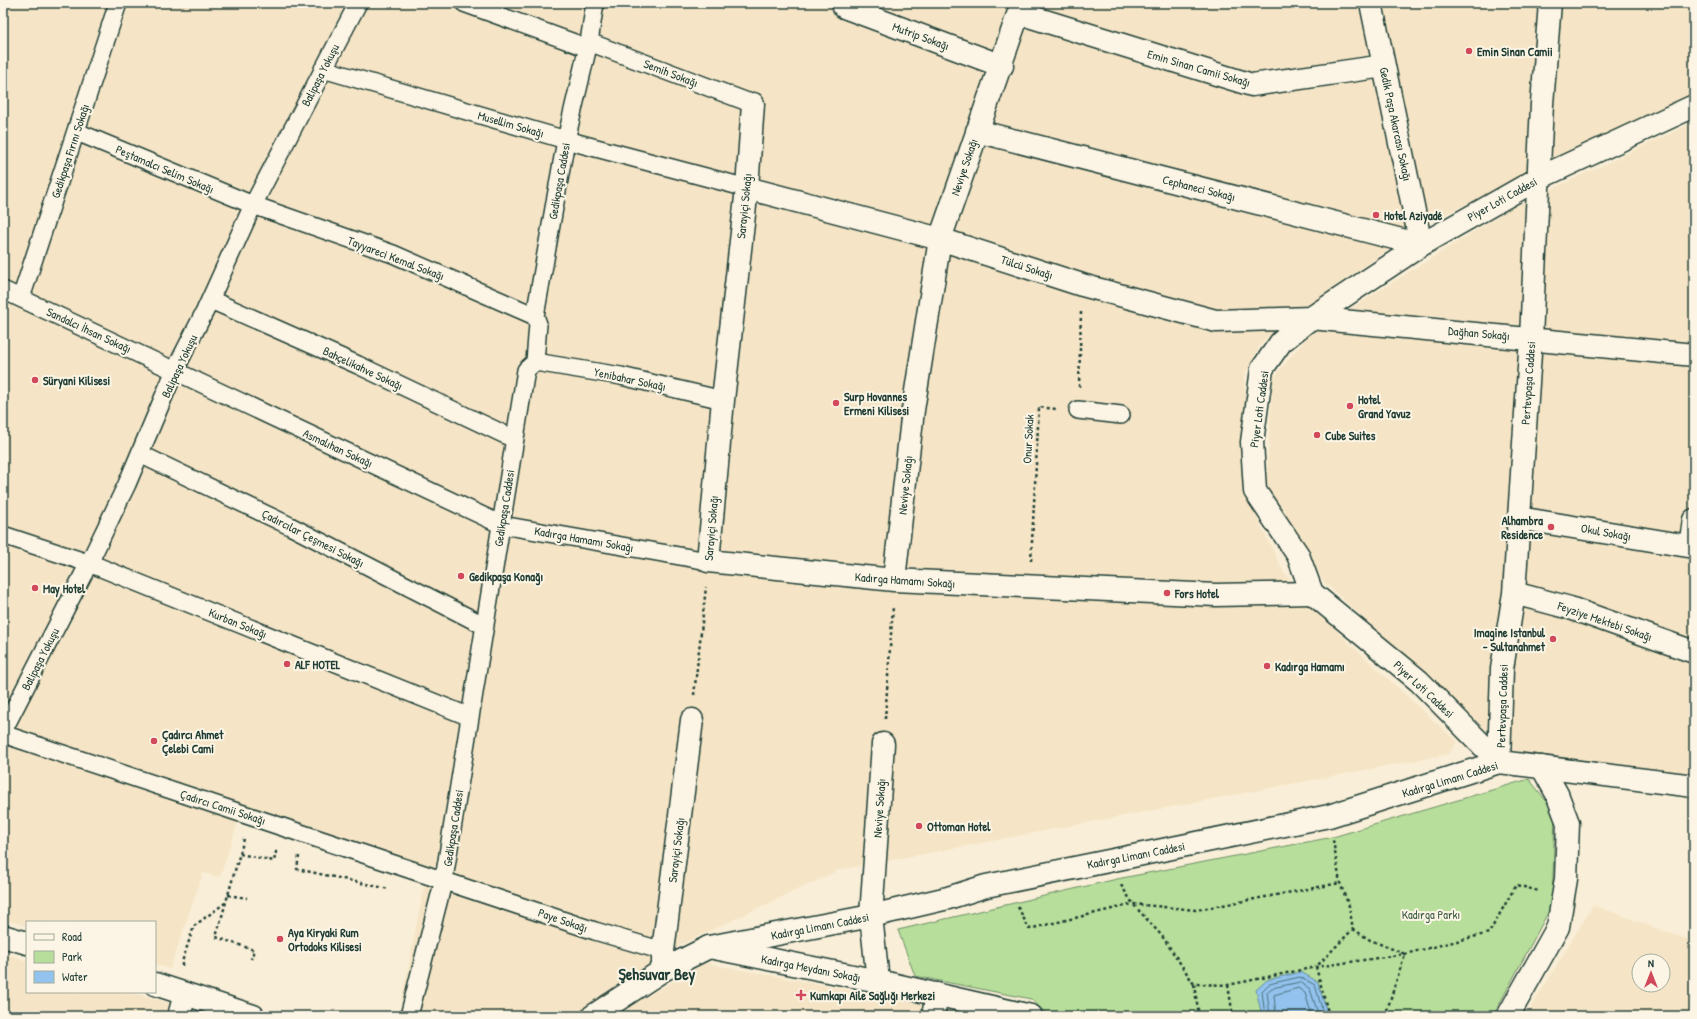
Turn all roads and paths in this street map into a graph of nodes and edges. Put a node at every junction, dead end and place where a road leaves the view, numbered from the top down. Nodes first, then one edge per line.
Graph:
1 (118, 3) edge
2 (358, 3) edge
3 (464, 3) edge
4 (595, 3) edge
5 (845, 3) edge
6 (1371, 3) edge
7 (1550, 3) edge
8 (1021, 8) edge
9 (588, 45) junction
10 (1002, 66) junction
11 (1384, 66) junction
12 (323, 69) junction
13 (753, 104) joint
14 (1694, 106) edge
15 (977, 131) junction
16 (77, 132) junction
17 (566, 140) junction
18 (1539, 178) junction
19 (747, 188) junction
20 (254, 205) junction
21 (940, 239) junction
22 (1421, 245) junction
23 (1082, 285) junction
24 (3, 290) edge
25 (21, 298) junction
26 (211, 300) junction
27 (535, 316) junction
28 (1311, 318) junction
29 (1531, 338) junction
30 (1694, 355) edge
31 (535, 362) junction
32 (175, 370) junction
33 (723, 400) junction
34 (1078, 410) junction
35 (1121, 415) dead end
36 (514, 439) junction
37 (140, 454) junction
38 (1519, 518) junction
39 (1694, 520) edge
40 (502, 525) junction
41 (3, 535) edge
42 (1692, 547) edge
43 (708, 561) junction
44 (89, 563) junction
45 (894, 580) junction
46 (1030, 587) junction
47 (1312, 593) junction
48 (1514, 593) junction
49 (485, 626) junction
50 (1694, 652) edge
51 (470, 717) junction
52 (692, 720) joint
53 (3, 731) edge
54 (3, 734) edge
55 (883, 744) joint
56 (1499, 762) junction
57 (1542, 767) junction
58 (1694, 786) edge
59 (1329, 816) junction
60 (241, 849) dead end
61 (284, 853) dead end
62 (240, 854) junction
63 (291, 855) dead end
64 (1105, 861) junction
65 (444, 879) junction
66 (1340, 883) junction
67 (395, 890) dead end
68 (228, 894) junction
69 (1563, 897) junction
70 (247, 898) dead end
71 (225, 903) junction
72 (1016, 904) dead end
73 (1133, 904) junction
74 (871, 916) junction
75 (1353, 928) junction
76 (3, 936) edge
77 (26, 943) edge
78 (709, 947) junction
79 (1405, 954) junction
80 (251, 959) dead end
81 (663, 961) junction
82 (182, 962) dead end
83 (1316, 967) junction
84 (878, 981) junction
85 (156, 984) edge
86 (1194, 984) junction
87 (1228, 985) junction
88 (185, 994) junction
89 (937, 994) junction
90 (179, 1016) edge
91 (253, 1016) edge
92 (409, 1016) edge
93 (593, 1016) edge
94 (933, 1016) edge
95 (1030, 1016) edge
96 (1199, 1016) edge
97 (1233, 1016) edge
98 (1329, 1016) edge
99 (1385, 1016) edge
100 (1508, 1016) edge

1 - 16 street, Gedikpaşa Fırını Sokağı
2 - 12 street, Balipaşa Yokuşu
3 - 9 street, Semih Sokağı
4 - 9 street, Gedikpaşa Caddesi
5 - 10 street, Mutrip Sokağı
6 - 11 street, Gedik Paşa Akarcası Sokağı
7 - 18 street, Pertevpaşa Caddesi
8 - 10 street, Neviye Sokağı
8 - 11 street, Emin Sinan Camii Sokağı
9 - 13 street, Semih Sokağı
9 - 17 street, Gedikpaşa Caddesi
10 - 15 street, Neviye Sokağı
11 - 22 street, Gedik Paşa Akarcası Sokağı
12 - 17 street, Musellim Sokağı
12 - 20 street, Balipaşa Yokuşu
13 - 19 street, Sarayiçi Sokağı
14 - 18 street, Piyer Loti Caddesi
15 - 21 street, Neviye Sokağı
15 - 22 street, Cephaneci Sokağı
16 - 20 street, Peştamalcı Selim Sokağı
16 - 25 street, Gedikpaşa Fırını Sokağı
17 - 19 street, Musellim Sokağı
17 - 27 street, Gedikpaşa Caddesi
18 - 22 street, Piyer Loti Caddesi
18 - 29 street, Pertevpaşa Caddesi
19 - 21 street, Tülcü Sokağı
19 - 33 street, Sarayiçi Sokağı
20 - 26 street, Balipaşa Yokuşu
20 - 27 street, Tayyareci Kemal Sokağı
21 - 23 street, Tülcü Sokağı
21 - 45 street, Neviye Sokağı
22 - 28 street, Piyer Loti Caddesi
23 - 28 street, Tülcü Sokağı
23 - 34 path
24 - 25 street, Sandalcı İhsan Sokağı
25 - 32 street, Sandalcı İhsan Sokağı
26 - 32 street, Balipaşa Yokuşu
26 - 36 street, Bahçelikahve Sokağı
27 - 31 street, Gedikpaşa Caddesi
28 - 29 street, Dağhan Sokağı
28 - 47 street, Piyer Loti Caddesi
29 - 30 street, Dağhan Sokağı
29 - 38 street, Pertevpaşa Caddesi
31 - 33 street, Yenibahar Sokağı
31 - 36 street, Gedikpaşa Caddesi
32 - 37 street, Balipaşa Yokuşu
32 - 40 street, Asmalıhan Sokağı
33 - 43 street, Sarayiçi Sokağı
34 - 35 street
34 - 46 path, Onur Sokak
36 - 40 street, Gedikpaşa Caddesi
37 - 44 street, Balipaşa Yokuşu
37 - 49 street, Çadırcılar Çeşmesi Sokağı
38 - 42 street, Okul Sokağı
38 - 48 street, Pertevpaşa Caddesi
39 - 42 street
40 - 43 street, Kadırga Hamamı Sokağı
40 - 49 street, Gedikpaşa Caddesi
41 - 44 street, Kurban Sokağı
43 - 45 street, Kadırga Hamamı Sokağı
43 - 52 path, Sarayiçi Sokağı
44 - 51 street, Kurban Sokağı
44 - 53 street, Balipaşa Yokuşu
45 - 46 street, Kadırga Hamamı Sokağı
45 - 55 path
46 - 47 street, Kadırga Hamamı Sokağı
47 - 56 street, Piyer Loti Caddesi
48 - 50 street, Feyziye Mektebi Sokağı
48 - 56 street, Pertevpaşa Caddesi
49 - 51 street, Gedikpaşa Caddesi
51 - 65 street, Gedikpaşa Caddesi
52 - 81 street, Sarayiçi Sokağı
54 - 65 street, Çadırcı Camii Sokağı
55 - 74 street, Neviye Sokağı
56 - 57 street, Kadırga Limanı Caddesi
56 - 59 street, Kadırga Limanı Caddesi
57 - 58 street, Kadırga Limanı Caddesi
57 - 69 street
59 - 64 street, Kadırga Limanı Caddesi
59 - 66 path
60 - 62 path
61 - 62 path
62 - 68 path
63 - 67 path
64 - 73 path
64 - 74 street, Kadırga Limanı Caddesi
65 - 81 street, Paye Sokağı
65 - 92 street, Gedikpaşa Caddesi
66 - 73 path
66 - 75 path
68 - 70 path
68 - 71 path
69 - 79 path
69 - 100 street
71 - 80 path
71 - 82 path
72 - 73 path
73 - 86 path
74 - 78 street, Kadırga Limanı Caddesi
74 - 84 street, Neviye Sokağı
75 - 79 path
75 - 83 path
76 - 77 street
78 - 81 street, Kadırga Limanı Caddesi
78 - 84 street, Kadırga Meydanı Sokağı
79 - 83 path
79 - 99 path
81 - 93 street, Kadırga Limanı Caddesi
83 - 87 path
83 - 98 path
84 - 89 street, Kadırga Meydanı Sokağı
85 - 88 street
86 - 87 path
86 - 96 path
87 - 97 path
88 - 90 street
88 - 91 street
89 - 94 street
89 - 95 street, Kadırga Meydanı Sokağı

